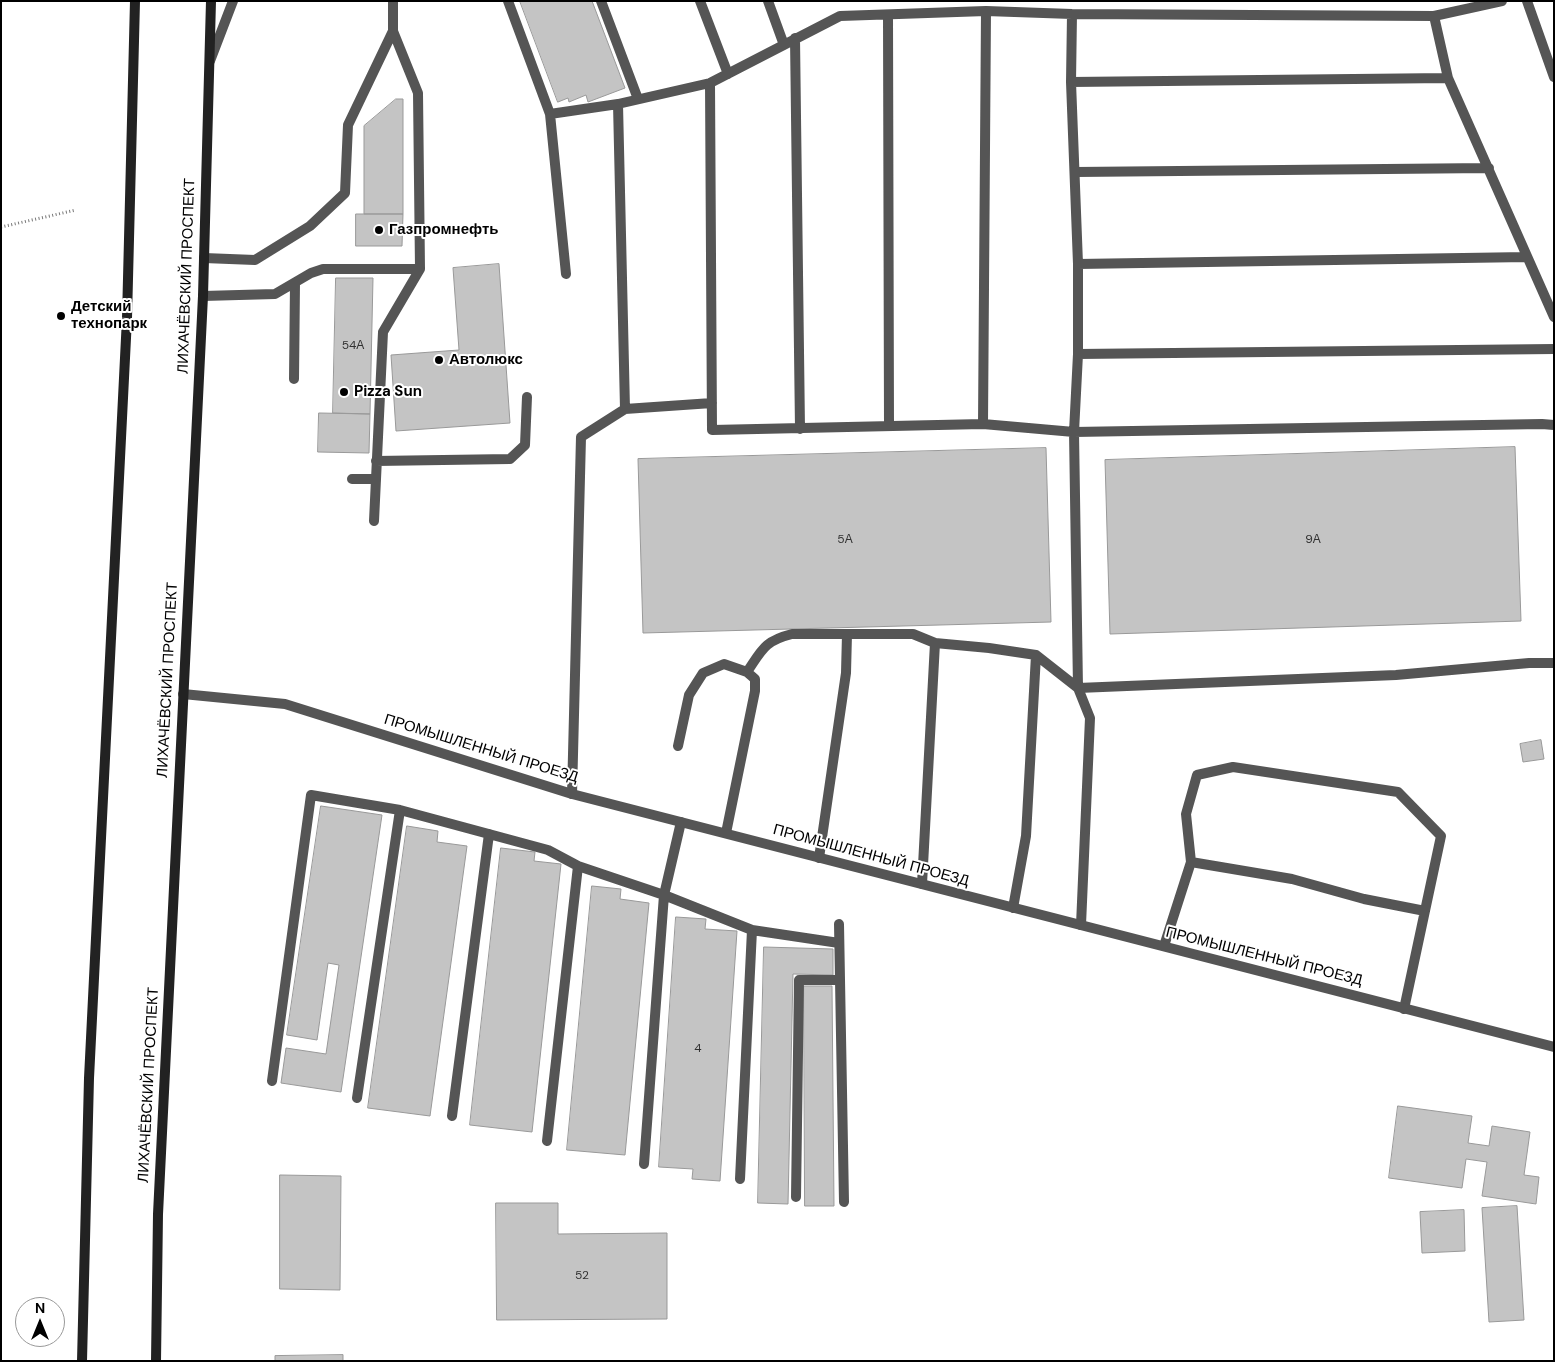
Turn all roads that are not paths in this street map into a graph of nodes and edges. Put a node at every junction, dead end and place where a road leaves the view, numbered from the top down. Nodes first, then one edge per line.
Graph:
1 (135, 1) edge
2 (211, 1) edge
3 (233, 1) edge
4 (394, 1) edge
5 (508, 1) edge
6 (601, 1) edge
7 (700, 1) edge
8 (768, 1) edge
9 (1502, 1) edge
10 (1527, 1) edge
11 (986, 11) junction
12 (888, 14) junction
13 (1072, 14) junction
14 (1434, 16) junction
15 (393, 31) junction
16 (795, 38) junction
17 (784, 45) junction
18 (209, 62) junction
19 (728, 74) junction
20 (1554, 76) edge
21 (1448, 78) junction
22 (710, 82) junction
23 (1071, 82) junction
24 (638, 99) junction
25 (618, 104) junction
26 (550, 114) junction
27 (1489, 168) junction
28 (1076, 172) junction
29 (1527, 257) junction
30 (204, 258) junction
31 (1078, 264) junction
32 (420, 269) junction
33 (566, 274) dead end
34 (295, 283) junction
35 (203, 296) junction
36 (1554, 317) edge
37 (1554, 349) edge
38 (1078, 354) junction
39 (294, 379) dead end
40 (527, 397) dead end
41 (712, 402) junction
42 (625, 409) junction
43 (983, 424) junction
44 (889, 426) junction
45 (1554, 426) edge
46 (800, 429) junction
47 (1074, 432) junction
48 (376, 461) junction
49 (352, 479) dead end
50 (376, 479) junction
51 (374, 521) dead end
52 (847, 634) junction
53 (935, 643) junction
54 (1036, 655) junction
55 (1554, 663) edge
56 (747, 672) junction
57 (1078, 688) junction
58 (183, 694) junction
59 (678, 746) dead end
60 (572, 794) junction
61 (400, 810) junction
62 (681, 822) junction
63 (489, 834) junction
64 (726, 834) junction
65 (820, 858) junction
66 (1191, 862) junction
67 (578, 866) junction
68 (922, 884) junction
69 (664, 895) junction
70 (1013, 908) junction
71 (1425, 911) junction
72 (839, 924) dead end
73 (1081, 925) junction
74 (752, 930) junction
75 (839, 943) junction
76 (1164, 946) junction
77 (840, 980) junction
78 (1404, 1009) junction
79 (1554, 1047) edge
80 (272, 1081) dead end
81 (357, 1098) dead end
82 (452, 1116) dead end
83 (547, 1142) dead end
84 (644, 1164) dead end
85 (740, 1179) dead end
86 (796, 1198) dead end
87 (844, 1202) dead end
88 (82, 1361) edge
89 (156, 1361) edge

1 - 88 main road
2 - 18 main road, ЛИХАЧЁВСКИЙ ПРОСПЕКТ
3 - 18 street
4 - 15 street
5 - 26 street
6 - 24 street
7 - 19 street
8 - 17 street
9 - 14 street
10 - 20 street
11 - 12 street
11 - 13 street
11 - 43 street
12 - 16 street
12 - 44 street
13 - 14 street
13 - 23 street
14 - 21 street
15 - 30 street
15 - 32 street
16 - 17 street
16 - 46 street
17 - 19 street
18 - 30 main road, ЛИХАЧЁВСКИЙ ПРОСПЕКТ
19 - 22 street
21 - 23 street
21 - 27 street
22 - 24 street
22 - 41 street
23 - 28 street
24 - 25 street
25 - 26 street
25 - 42 street
26 - 33 street
27 - 28 street
27 - 29 street
28 - 31 street
29 - 31 street
29 - 36 street
30 - 35 main road, ЛИХАЧЁВСКИЙ ПРОСПЕКТ
31 - 38 street
32 - 34 street
32 - 48 street
34 - 35 street
34 - 39 street
35 - 58 main road, ЛИХАЧЁВСКИЙ ПРОСПЕКТ
37 - 38 street
38 - 47 street
40 - 48 street
41 - 42 street
41 - 46 street
42 - 60 street
43 - 44 street
43 - 47 street
44 - 46 street
45 - 47 street
47 - 57 street
48 - 50 street
49 - 50 street
50 - 51 street
52 - 53 street
52 - 56 street
52 - 65 street
53 - 54 street
53 - 68 street
54 - 57 street
54 - 70 street
55 - 57 street
56 - 59 street
56 - 64 street
57 - 73 street
58 - 60 street, ПРОМЫШЛЕННЫЙ ПРОЕЗД
58 - 89 main road, ЛИХАЧЁВСКИЙ ПРОСПЕКТ
60 - 62 street, ПРОМЫШЛЕННЫЙ ПРОЕЗД
61 - 63 street
61 - 80 street
61 - 81 street
62 - 64 street, ПРОМЫШЛЕННЫЙ ПРОЕЗД
62 - 69 street
63 - 67 street
63 - 82 street
64 - 65 street, ПРОМЫШЛЕННЫЙ ПРОЕЗД
65 - 68 street, ПРОМЫШЛЕННЫЙ ПРОЕЗД
66 - 71 street
66 - 71 street
66 - 76 street
67 - 69 street
67 - 83 street
68 - 70 street, ПРОМЫШЛЕННЫЙ ПРОЕЗД
69 - 74 street
69 - 84 street
70 - 73 street, ПРОМЫШЛЕННЫЙ ПРОЕЗД
71 - 78 street
72 - 75 street
73 - 76 street, ПРОМЫШЛЕННЫЙ ПРОЕЗД
74 - 75 street
74 - 85 street
75 - 77 street
76 - 78 street, ПРОМЫШЛЕННЫЙ ПРОЕЗД
77 - 86 street
77 - 87 street
78 - 79 street, ПРОМЫШЛЕННЫЙ ПРОЕЗД

